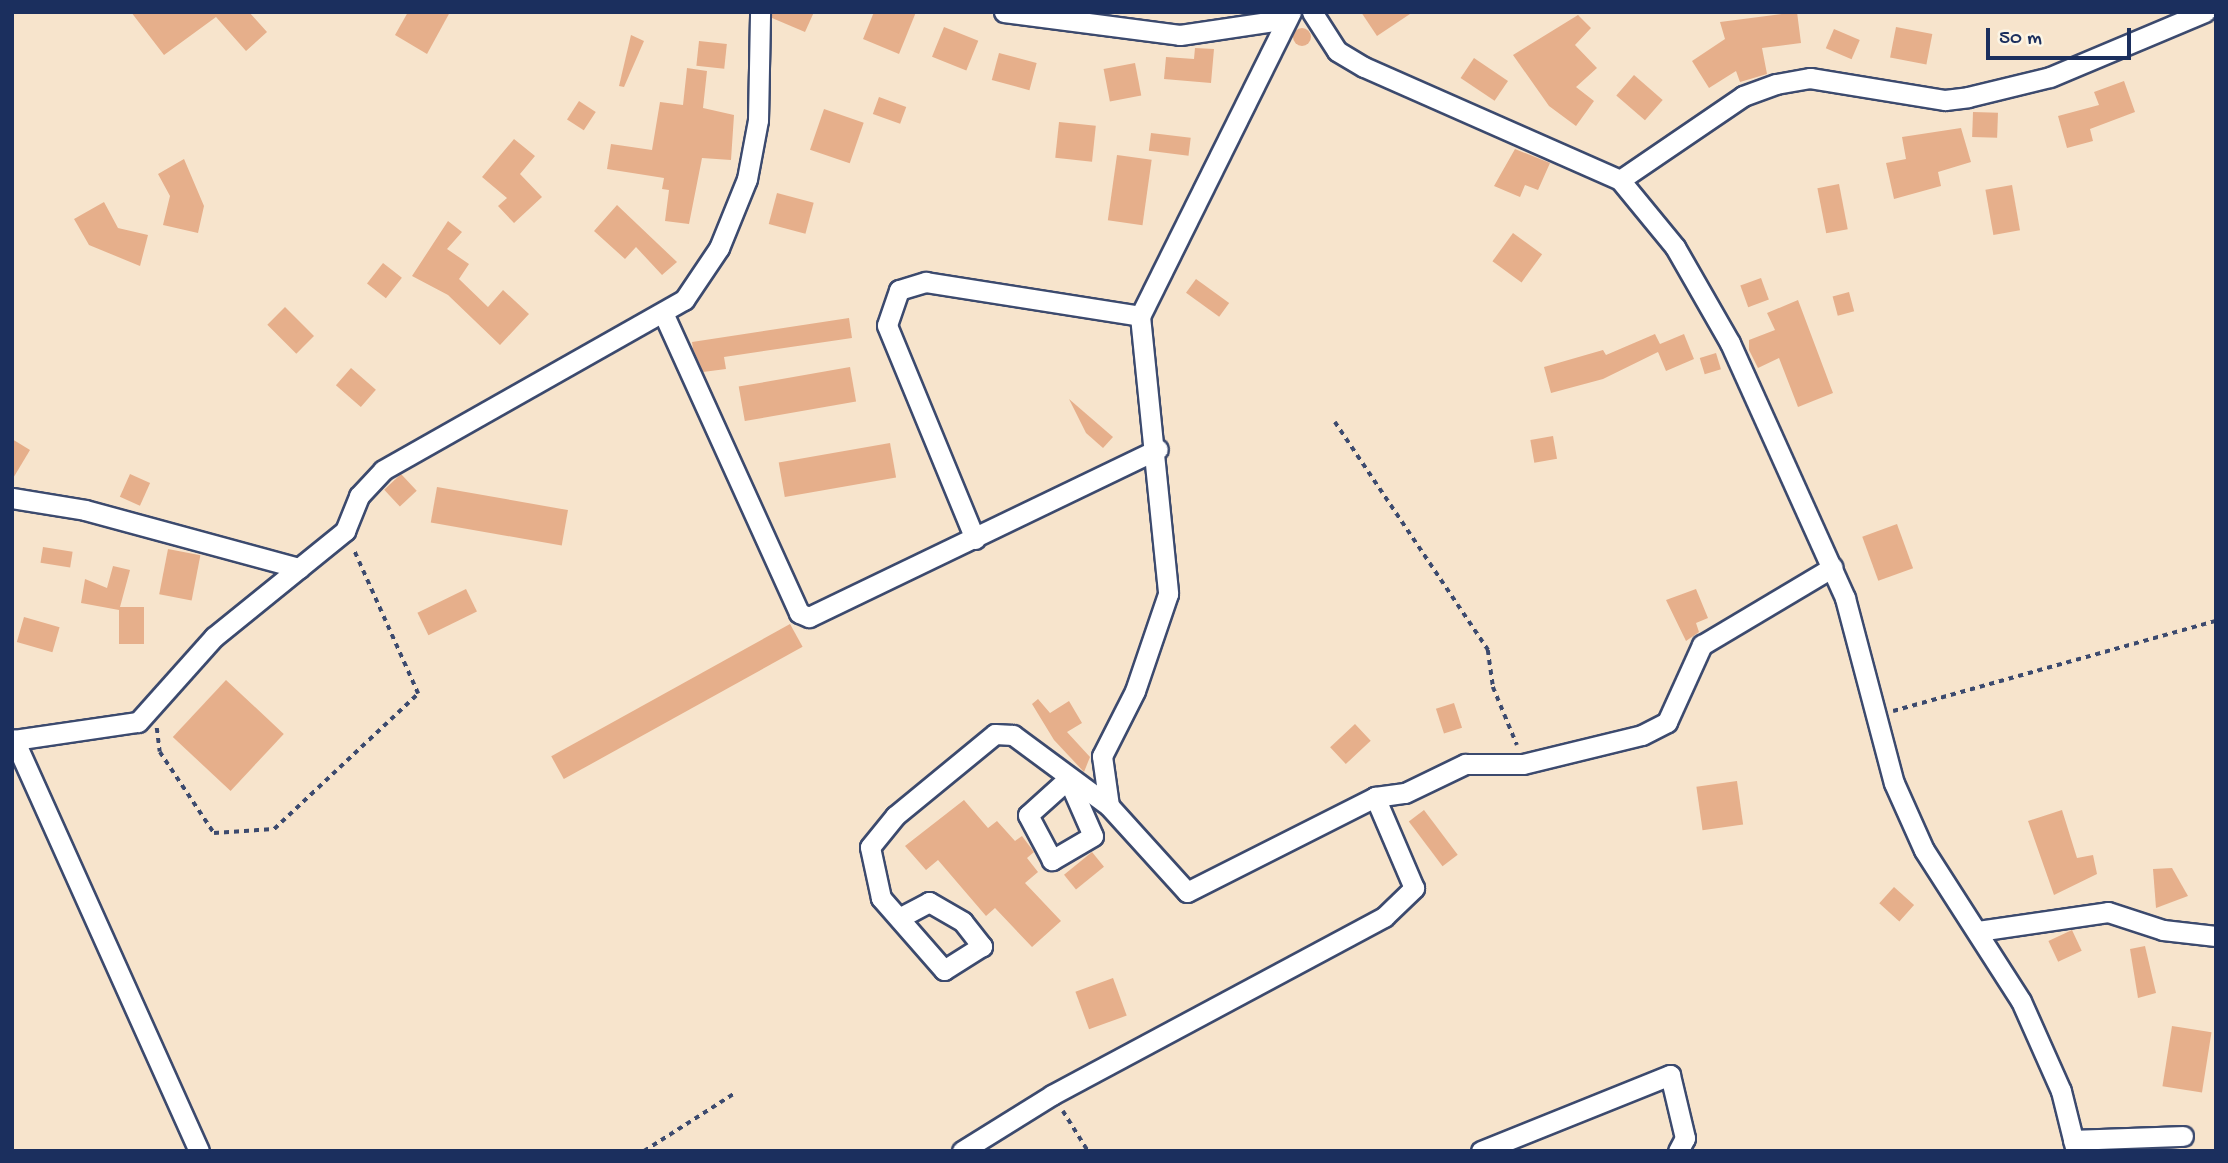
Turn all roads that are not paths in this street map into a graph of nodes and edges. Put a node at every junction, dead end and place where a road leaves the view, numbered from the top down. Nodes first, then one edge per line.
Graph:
1 (760, 12) edge
2 (1004, 12) edge
3 (1312, 12) edge
4 (2205, 12) edge
5 (1289, 16) edge
6 (1620, 180) junction
7 (664, 316) junction
8 (1140, 316) junction
9 (1157, 449) junction
10 (12, 498) edge
11 (975, 539) junction
12 (1833, 567) junction
13 (299, 568) junction
14 (1375, 797) junction
15 (1109, 806) junction
16 (899, 918) dead end
17 (1978, 931) junction
18 (2216, 936) edge
19 (2183, 1136) dead end
20 (2074, 1145) edge
21 (199, 1151) edge
22 (962, 1151) edge
23 (1481, 1151) edge
24 (1678, 1151) edge

1 - 7 street
2 - 5 street
3 - 6 street
4 - 6 street
5 - 8 street
6 - 12 street
7 - 11 street
7 - 13 street
8 - 9 street
8 - 11 street
9 - 11 street
9 - 15 street
10 - 13 street
12 - 14 street
12 - 17 street
13 - 21 street
14 - 15 street
14 - 22 street
15 - 16 street
17 - 18 street
17 - 20 street
19 - 20 street
23 - 24 street

